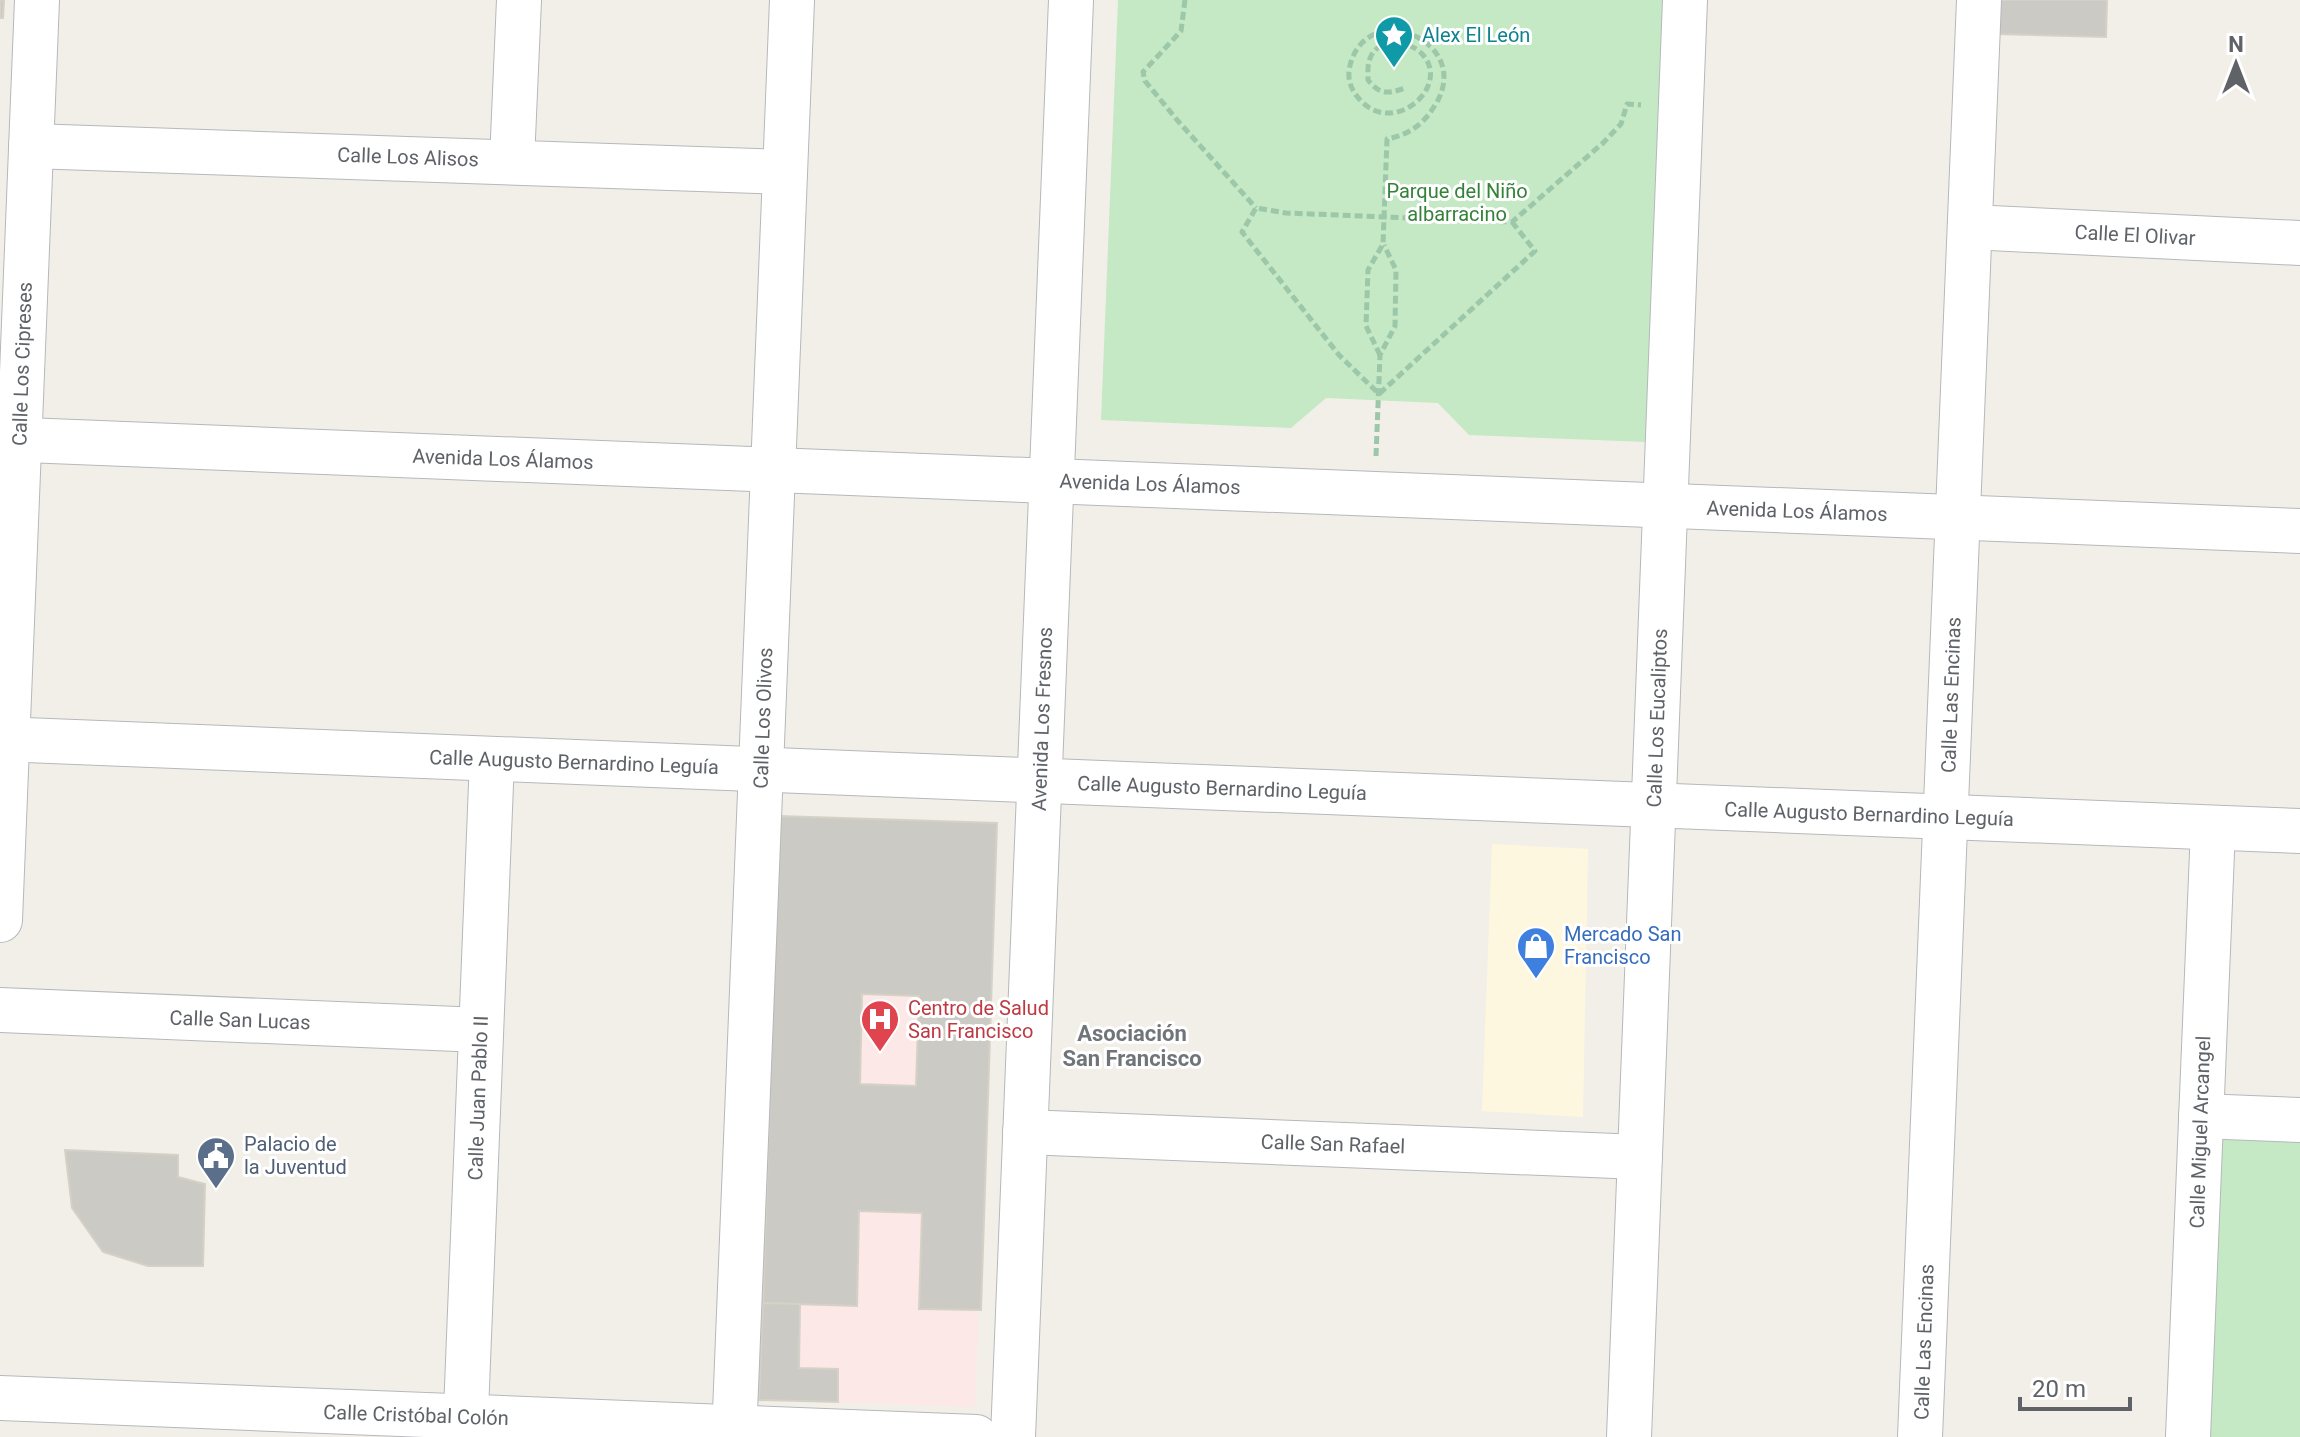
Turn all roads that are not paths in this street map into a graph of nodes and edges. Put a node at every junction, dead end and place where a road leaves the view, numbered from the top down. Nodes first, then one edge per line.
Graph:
1 (37, 0) edge
2 (519, 0) edge
3 (792, 0) edge
4 (1071, 0) edge
5 (1685, 0) edge
6 (1979, 0) edge
7 (31, 146) junction
8 (512, 161) junction
9 (785, 172) junction
10 (1970, 227) junction
11 (2300, 243) edge
12 (10, 439) edge
13 (773, 469) junction
14 (1052, 480) junction
15 (1665, 505) junction
16 (1958, 517) junction
17 (2300, 531) edge
18 (4, 739) edge
19 (492, 759) junction
20 (760, 770) junction
21 (1040, 781) junction
22 (1653, 806) junction
23 (1946, 817) junction
24 (2213, 828) junction
25 (2300, 831) edge
26 (0, 920) edge
27 (0, 1010) edge
28 (481, 1030) junction
29 (2201, 1116) junction
30 (2300, 1120) edge
31 (1025, 1132) junction
32 (1640, 1157) junction
33 (0, 1398) edge
34 (465, 1427) edge
35 (734, 1432) edge
36 (976, 1437) edge
37 (1013, 1437) edge
38 (1629, 1437) edge
39 (1920, 1437) edge
40 (2188, 1437) edge

1 - 7 street, Calle Los Cipreses
2 - 8 street
3 - 9 street, Calle Los Olivos
4 - 14 street, Avenida Los Fresnos
5 - 15 street, Calle Los Eucaliptos
6 - 10 street, Calle Las Encinas
7 - 8 street, Calle Los Alisos
7 - 12 street, Calle Los Cipreses
8 - 9 street, Calle Los Alisos
9 - 13 street, Calle Los Olivos
10 - 11 street, Calle El Olivar
10 - 16 street, Calle Las Encinas
12 - 13 street, Avenida Los Álamos
12 - 18 street, Calle Los Cipreses
13 - 14 street, Avenida Los Álamos
13 - 20 street, Calle Los Olivos
14 - 15 street, Avenida Los Álamos
14 - 21 street, Avenida Los Fresnos
15 - 16 street, Avenida Los Álamos
15 - 22 street, Calle Los Eucaliptos
16 - 17 street, Avenida Los Álamos
16 - 23 street, Calle Las Encinas
18 - 19 street, Calle Augusto Bernardino Leguía
18 - 26 street, Calle Los Cipreses
19 - 20 street, Calle Augusto Bernardino Leguía
19 - 28 street, Calle Juan Pablo II
20 - 21 street, Calle Augusto Bernardino Leguía
20 - 35 street, Calle Los Olivos
21 - 22 street, Calle Augusto Bernardino Leguía
21 - 31 street, Avenida Los Fresnos
22 - 23 street, Calle Augusto Bernardino Leguía
22 - 32 street, Calle Los Eucaliptos
23 - 24 street, Calle Augusto Bernardino Leguía
23 - 39 street, Calle Las Encinas
24 - 25 street, Calle Augusto Bernardino Leguía
24 - 29 street, Calle Miguel Arcangel
27 - 28 street, Calle San Lucas
28 - 34 street, Calle Juan Pablo II
29 - 30 street
29 - 40 street, Calle Miguel Arcangel
31 - 32 street, Calle San Rafael
31 - 37 street, Avenida Los Fresnos
32 - 38 street, Calle Los Eucaliptos
33 - 34 street, Calle Cristóbal Colón
34 - 35 street, Calle Cristóbal Colón
35 - 36 street, Calle Cristóbal Colón

